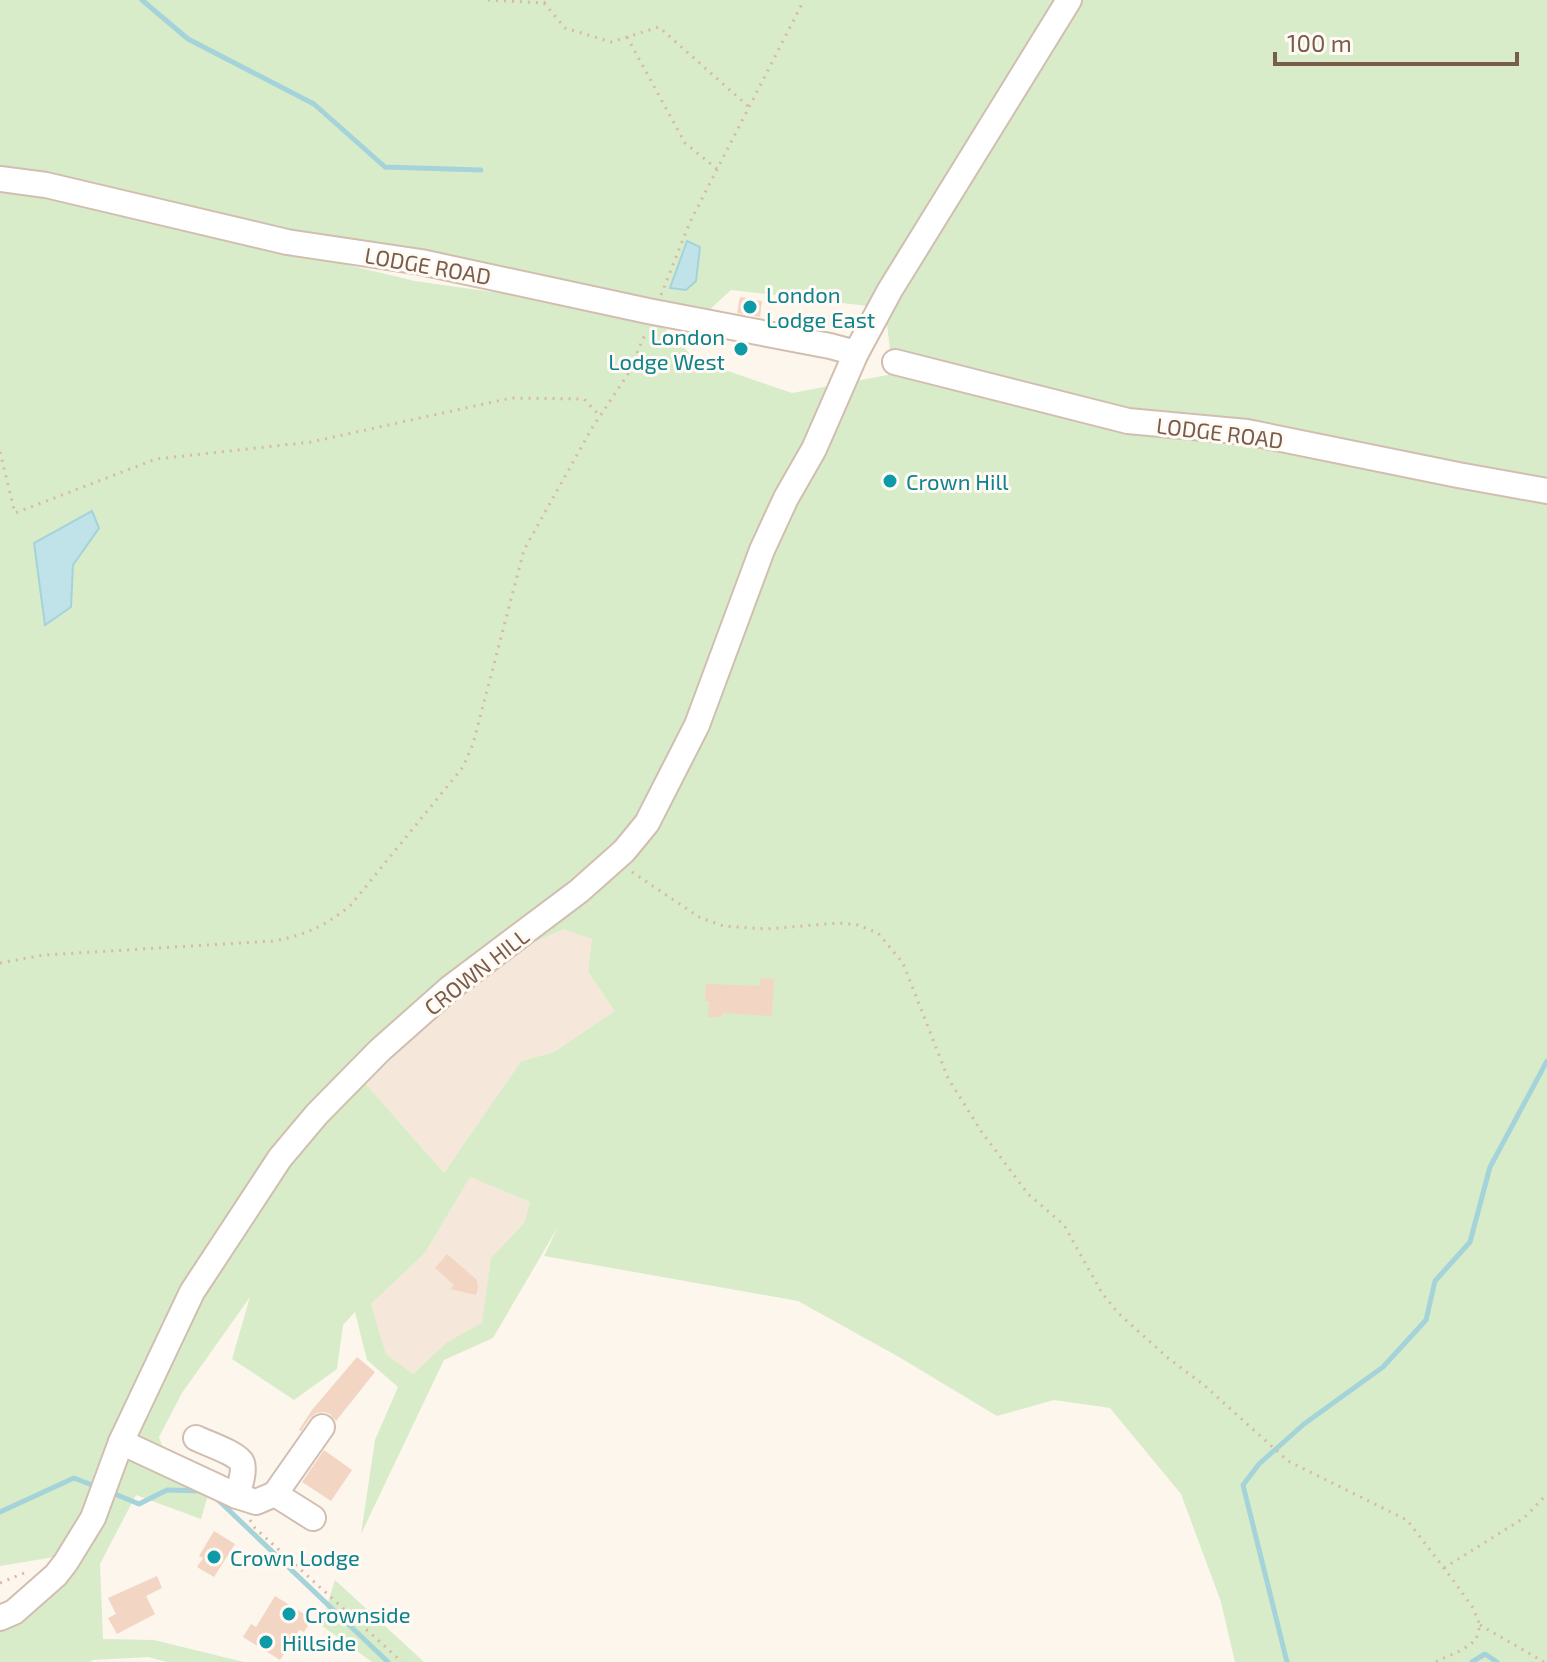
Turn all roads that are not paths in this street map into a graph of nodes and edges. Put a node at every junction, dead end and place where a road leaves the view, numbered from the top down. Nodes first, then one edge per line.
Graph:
1 (1069, 0) edge
2 (0, 179) edge
3 (856, 353) junction
4 (895, 362) dead end
5 (1547, 491) edge
6 (322, 1427) dead end
7 (196, 1438) dead end
8 (121, 1442) junction
9 (275, 1494) junction
10 (237, 1496) junction
11 (313, 1518) dead end
12 (0, 1618) edge

1 - 3 street, CROWN HILL
2 - 3 street, LODGE ROAD
3 - 8 street, CROWN HILL
4 - 5 street, LODGE ROAD
6 - 9 street
7 - 10 street
8 - 10 street
8 - 12 street, CROWN HILL
9 - 10 street
9 - 11 street

